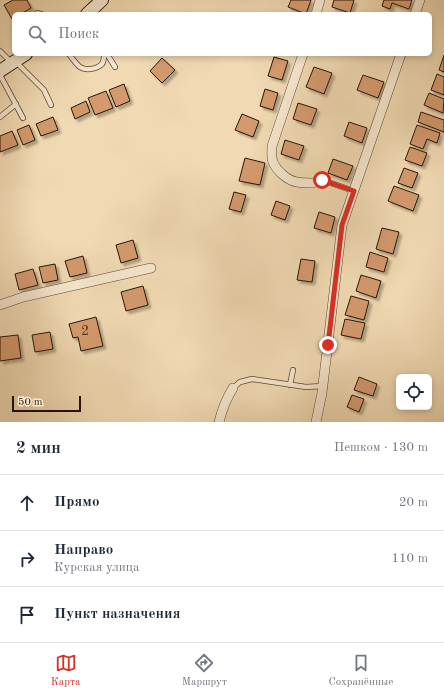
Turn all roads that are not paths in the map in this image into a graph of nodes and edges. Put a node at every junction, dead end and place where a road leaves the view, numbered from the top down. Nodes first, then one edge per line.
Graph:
1 (102, 0) edge
2 (320, 0) edge
3 (420, 0) edge
4 (89, 12) edge
5 (317, 12) edge
6 (416, 12) edge
7 (0, 51) edge
8 (23, 56) edge
9 (71, 56) edge
10 (104, 56) edge
11 (108, 56) edge
12 (302, 56) edge
13 (400, 56) edge
14 (14, 62) junction
15 (116, 67) dead end
16 (0, 71) edge
17 (0, 75) edge
18 (16, 104) junction
19 (51, 105) dead end
20 (0, 117) edge
21 (23, 118) dead end
22 (313, 182) joint
23 (354, 191) junction
24 (150, 268) dead end
25 (0, 305) edge
26 (293, 370) dead end
27 (290, 385) junction
28 (323, 386) junction
29 (233, 388) joint
30 (219, 422) edge
31 (316, 422) edge

1 - 4 street
2 - 5 street
3 - 6 street
7 - 14 lane
8 - 14 street
9 - 10 lane
11 - 15 lane
12 - 22 street
13 - 23 street
14 - 16 street
14 - 19 lane
17 - 18 lane
18 - 20 lane
18 - 21 lane
22 - 23 lane
23 - 28 street
24 - 25 street
26 - 27 lane
27 - 28 lane
27 - 29 lane
28 - 31 street
29 - 30 street

